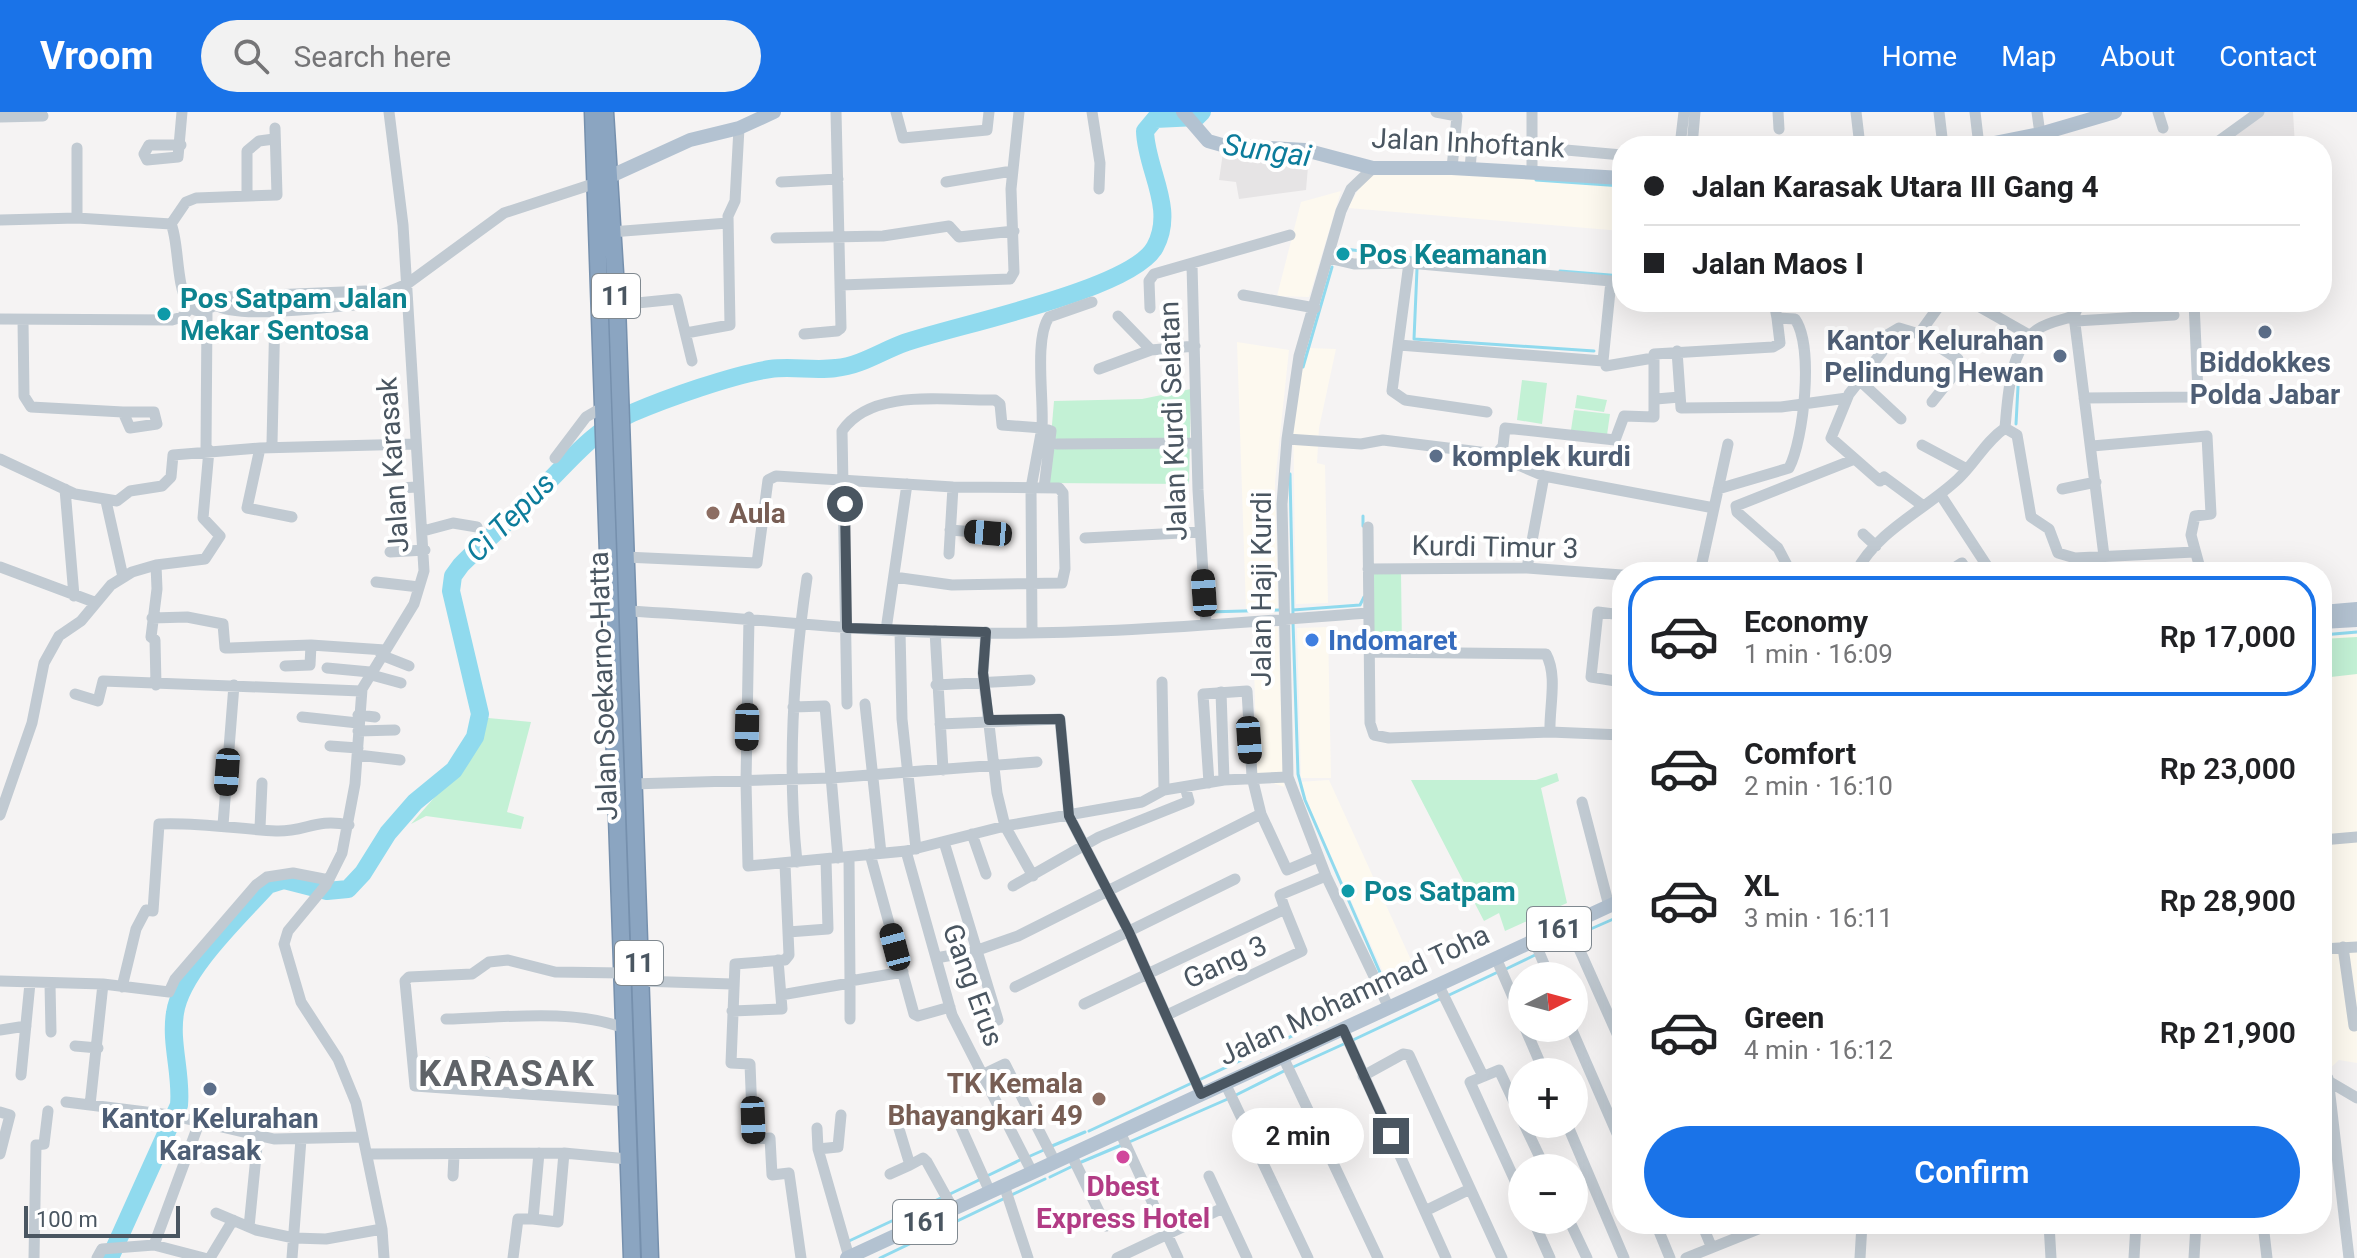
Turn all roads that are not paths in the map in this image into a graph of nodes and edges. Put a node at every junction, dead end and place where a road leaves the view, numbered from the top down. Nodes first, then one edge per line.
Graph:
1 (182, 112) edge
2 (389, 112) edge
3 (593, 112) edge
4 (605, 112) edge
5 (774, 112) edge
6 (836, 112) edge
7 (896, 112) edge
8 (989, 112) edge
9 (1019, 112) edge
10 (1092, 112) edge
11 (1436, 112) edge
12 (1532, 112) edge
13 (1684, 112) edge
14 (1695, 112) edge
15 (1778, 112) edge
16 (1856, 112) edge
17 (1939, 112) edge
18 (1975, 112) edge
19 (2037, 112) edge
20 (2115, 112) edge
21 (2158, 112) edge
22 (2259, 112) edge
23 (43, 116) dead end
24 (1186, 116) edge
25 (0, 117) edge
26 (739, 128) junction
27 (2163, 128) dead end
28 (1779, 129) dead end
29 (1681, 136) edge
30 (1693, 136) edge
31 (1859, 136) edge
32 (1942, 136) edge
33 (1978, 136) edge
34 (2042, 136) edge
35 (2048, 136) edge
36 (2226, 136) edge
37 (181, 145) dead end
38 (77, 148) dead end
39 (1532, 148) junction
40 (1612, 154) edge
41 (1373, 168) junction
42 (1452, 168) junction
43 (1470, 169) junction
44 (1012, 171) junction
45 (1532, 172) junction
46 (1612, 177) edge
47 (838, 179) junction
48 (602, 180) junction
49 (781, 182) dead end
50 (946, 182) dead end
51 (1099, 189) dead end
52 (247, 195) junction
53 (77, 218) junction
54 (0, 220) edge
55 (728, 223) junction
56 (171, 224) junction
57 (1014, 231) junction
58 (611, 232) junction
59 (1290, 235) dead end
60 (840, 236) junction
61 (776, 238) dead end
62 (1328, 258) junction
63 (1409, 263) junction
64 (1192, 265) junction
65 (1612, 281) edge
66 (407, 284) junction
67 (841, 285) junction
68 (355, 292) junction
69 (1243, 295) dead end
70 (378, 296) junction
71 (1092, 302) dead end
72 (355, 305) junction
73 (617, 305) junction
74 (191, 307) junction
75 (212, 308) junction
76 (1150, 308) dead end
77 (1315, 308) junction
78 (1612, 310) edge
79 (275, 311) junction
80 (1776, 312) edge
81 (1935, 312) edge
82 (1989, 312) edge
83 (2077, 312) edge
84 (2194, 312) edge
85 (2174, 315) dead end
86 (1118, 316) dead end
87 (1777, 318) junction
88 (2075, 318) junction
89 (0, 319) edge
90 (23, 320) junction
91 (686, 333) junction
92 (804, 334) dead end
93 (1919, 334) junction
94 (2031, 336) junction
95 (1399, 345) junction
96 (1195, 346) junction
97 (1151, 350) junction
98 (1677, 351) junction
99 (1653, 358) junction
100 (692, 361) dead end
101 (1606, 366) dead end
102 (1099, 369) dead end
103 (1858, 379) junction
104 (1680, 397) junction
105 (1847, 398) junction
106 (2084, 398) junction
107 (1656, 399) junction
108 (1932, 402) dead end
109 (1806, 404) junction
110 (123, 412) dead end
111 (610, 412) junction
112 (1487, 412) dead end
113 (1901, 419) dead end
114 (1042, 428) junction
115 (2005, 428) junction
116 (1289, 439) junction
117 (272, 443) dead end
118 (614, 443) junction
119 (1196, 443) junction
120 (414, 444) junction
121 (1057, 444) dead end
122 (1728, 444) dead end
123 (1922, 445) dead end
124 (2092, 446) junction
125 (260, 448) junction
126 (207, 450) junction
127 (555, 458) dead end
128 (0, 459) edge
129 (1855, 459) junction
130 (1516, 464) dead end
131 (1967, 469) junction
132 (1544, 476) junction
133 (844, 481) junction
134 (2096, 482) junction
135 (907, 484) junction
136 (417, 487) junction
137 (953, 487) junction
138 (399, 488) dead end
139 (1037, 488) junction
140 (1718, 489) junction
141 (2062, 489) dead end
142 (65, 493) junction
143 (1940, 494) junction
144 (106, 501) junction
145 (1922, 505) junction
146 (1714, 508) junction
147 (292, 517) dead end
148 (422, 527) junction
149 (477, 527) dead end
150 (1368, 527) dead end
151 (950, 530) junction
152 (1200, 532) junction
153 (988, 533) dead end
154 (1863, 534) dead end
155 (1085, 538) dead end
156 (1876, 546) junction
157 (425, 550) junction
158 (390, 552) dead end
159 (2194, 552) junction
160 (949, 554) dead end
161 (2104, 556) junction
162 (625, 557) junction
163 (1702, 562) edge
164 (1785, 562) edge
165 (1864, 562) edge
166 (1984, 562) edge
167 (2198, 562) edge
168 (156, 565) junction
169 (0, 567) edge
170 (1527, 568) junction
171 (1368, 569) junction
172 (1612, 574) edge
173 (123, 577) junction
174 (894, 577) junction
175 (807, 578) dead end
176 (376, 582) dead end
177 (1031, 585) junction
178 (419, 587) junction
179 (74, 596) junction
180 (94, 602) junction
181 (2357, 609) edge
182 (626, 611) junction
183 (2332, 611) edge
184 (1367, 613) junction
185 (1612, 613) edge
186 (749, 617) junction
187 (152, 618) junction
188 (1290, 619) junction
189 (2357, 620) edge
190 (2332, 621) edge
191 (800, 622) junction
192 (1206, 624) junction
193 (847, 628) junction
194 (886, 630) junction
195 (900, 631) junction
196 (935, 631) junction
197 (1032, 631) junction
198 (986, 632) junction
199 (311, 645) junction
200 (383, 652) junction
201 (1369, 652) junction
202 (285, 666) dead end
203 (409, 666) dead end
204 (327, 668) dead end
205 (619, 668) junction
206 (369, 673) junction
207 (1030, 680) dead end
208 (1612, 680) edge
209 (984, 682) junction
210 (1162, 682) dead end
211 (401, 683) dead end
212 (156, 685) junction
213 (234, 685) junction
214 (936, 685) junction
215 (361, 691) junction
216 (1221, 692) junction
217 (75, 694) dead end
218 (847, 704) dead end
219 (865, 704) dead end
220 (793, 707) junction
221 (302, 717) dead end
222 (375, 717) dead end
223 (989, 720) junction
224 (358, 723) junction
225 (940, 724) junction
226 (395, 730) dead end
227 (1550, 732) junction
228 (1612, 735) edge
229 (330, 746) dead end
230 (358, 752) junction
231 (400, 760) dead end
232 (1037, 762) dead end
233 (995, 766) junction
234 (943, 770) junction
235 (907, 773) junction
236 (873, 774) junction
237 (1252, 777) junction
238 (1288, 777) junction
239 (831, 778) junction
240 (791, 779) junction
241 (1224, 780) junction
242 (746, 782) junction
243 (262, 783) dead end
244 (1209, 783) junction
245 (632, 784) junction
246 (1185, 787) junction
247 (1164, 790) junction
248 (3, 799) edge
249 (1582, 802) dead end
250 (1261, 814) junction
251 (0, 815) edge
252 (1069, 816) junction
253 (223, 825) junction
254 (349, 825) junction
255 (1005, 826) junction
256 (260, 828) junction
257 (972, 834) junction
258 (2357, 837) edge
259 (2332, 839) edge
260 (944, 842) junction
261 (1085, 845) junction
262 (911, 850) junction
263 (875, 853) junction
264 (1318, 857) junction
265 (837, 858) junction
266 (797, 862) junction
267 (785, 864) junction
268 (986, 874) dead end
269 (1033, 876) junction
270 (1326, 876) junction
271 (1235, 879) dead end
272 (328, 882) junction
273 (1013, 886) dead end
274 (1108, 889) junction
275 (1612, 894) edge
276 (1612, 904) edge
277 (1285, 909) junction
278 (1568, 924) junction
279 (788, 932) junction
280 (1129, 932) junction
281 (1534, 940) junction
282 (2343, 947) junction
283 (2357, 947) edge
284 (2332, 948) edge
285 (975, 951) junction
286 (936, 958) junction
287 (778, 960) junction
288 (1543, 962) edge
289 (1499, 964) junction
290 (903, 972) junction
291 (622, 973) junction
292 (1148, 973) junction
293 (0, 981) edge
294 (640, 981) junction
295 (850, 982) junction
296 (30, 983) junction
297 (50, 984) junction
298 (103, 984) junction
299 (732, 984) junction
300 (1438, 984) junction
301 (1508, 985) edge
302 (122, 987) junction
303 (1015, 987) dead end
304 (781, 995) junction
305 (1084, 1004) dead end
306 (950, 1007) junction
307 (1389, 1008) junction
308 (732, 1011) junction
309 (1167, 1015) junction
310 (446, 1019) dead end
311 (850, 1019) dead end
312 (998, 1020) dead end
313 (1612, 1023) edge
314 (26, 1026) junction
315 (2354, 1026) dead end
316 (624, 1028) junction
317 (0, 1030) edge
318 (51, 1032) dead end
319 (1348, 1040) junction
320 (1577, 1042) edge
321 (75, 1046) dead end
322 (98, 1048) junction
323 (1283, 1057) junction
324 (486, 1062) dead end
325 (21, 1075) dead end
326 (982, 1075) junction
327 (1363, 1076) junction
328 (1483, 1076) junction
329 (2332, 1082) edge
330 (1225, 1083) junction
331 (484, 1088) junction
332 (1508, 1090) edge
333 (1201, 1094) junction
334 (2357, 1098) edge
335 (626, 1101) junction
336 (66, 1102) dead end
337 (90, 1105) junction
338 (48, 1111) dead end
339 (5, 1114) edge
340 (841, 1115) dead end
341 (956, 1116) dead end
342 (896, 1119) dead end
343 (1612, 1122) edge
344 (199, 1123) junction
345 (817, 1128) dead end
346 (2332, 1130) edge
347 (1120, 1132) junction
348 (258, 1136) junction
349 (363, 1137) junction
350 (1573, 1138) edge
351 (301, 1139) junction
352 (818, 1149) junction
353 (539, 1153) junction
354 (564, 1153) junction
355 (0, 1154) edge
356 (367, 1154) junction
357 (1071, 1154) junction
358 (454, 1155) junction
359 (628, 1159) junction
360 (1055, 1162) junction
361 (910, 1165) junction
362 (1508, 1165) edge
363 (1032, 1172) junction
364 (890, 1174) dead end
365 (453, 1176) dead end
366 (1209, 1176) dead end
367 (1470, 1189) junction
368 (1003, 1193) junction
369 (1223, 1208) junction
370 (953, 1209) junction
371 (1425, 1211) junction
372 (216, 1213) dead end
373 (533, 1219) junction
374 (233, 1220) junction
375 (1106, 1226) dead end
376 (249, 1227) junction
377 (382, 1229) junction
378 (1612, 1230) edge
379 (1166, 1234) junction
380 (1539, 1234) edge
381 (1576, 1234) edge
382 (1614, 1234) edge
383 (1660, 1234) edge
384 (1706, 1234) edge
385 (1735, 1234) edge
386 (1861, 1234) edge
387 (2050, 1234) edge
388 (2135, 1234) edge
389 (2195, 1234) edge
390 (2264, 1234) edge
391 (294, 1238) junction
392 (154, 1245) junction
393 (1711, 1246) junction
394 (124, 1251) edge
395 (101, 1254) edge
396 (179, 1255) edge
397 (848, 1257) edge
398 (34, 1258) edge
399 (207, 1258) edge
400 (292, 1258) edge
401 (384, 1258) edge
402 (513, 1258) edge
403 (632, 1258) edge
404 (650, 1258) edge
405 (801, 1258) edge
406 (1028, 1258) edge
407 (1116, 1258) edge
408 (1178, 1258) edge
409 (1247, 1258) edge
410 (1308, 1258) edge
411 (1378, 1258) edge
412 (1446, 1258) edge
413 (1502, 1258) edge
414 (1550, 1258) edge
415 (1587, 1258) edge
416 (1624, 1258) edge
417 (1670, 1258) edge
418 (1686, 1258) edge
419 (1860, 1258) edge
420 (2051, 1258) edge
421 (2134, 1258) edge
422 (2194, 1258) edge
423 (2267, 1258) edge
424 (2349, 1258) edge

1 - 37 street
2 - 66 street, Jalan Karasak
3 - 48 highway, Jalan Soekarno-Hatta / 11
4 - 48 highway, Jalan Soekarno-Hatta / 11
5 - 26 main road
6 - 47 street
7 - 8 street
9 - 44 street
10 - 51 street
11 - 42 street
12 - 39 street
13 - 29 street
14 - 30 street
15 - 28 street
16 - 31 street
17 - 32 street
18 - 33 street
19 - 34 street
20 - 35 main road
21 - 27 street
22 - 36 street
23 - 25 street
24 - 41 main road, Jalan Inhoftank
26 - 48 main road
26 - 55 street
38 - 53 street
39 - 40 street
39 - 43 street
39 - 45 street
41 - 42 main road, Jalan Inhoftank
41 - 62 street, Jalan Haji Kurdi
42 - 43 main road, Jalan Inhoftank
43 - 45 main road, Jalan Inhoftank
44 - 50 street
44 - 57 street
45 - 46 main road, Jalan Inhoftank
47 - 49 street
47 - 60 street
48 - 58 highway, Jalan Soekarno-Hatta / 11
48 - 66 street
48 - 111 highway, Jalan Soekarno-Hatta / 11
52 - 52 street
52 - 56 street
53 - 54 street
53 - 56 street
55 - 58 street
55 - 91 street
56 - 74 street
57 - 60 street
57 - 67 street
58 - 73 highway, Jalan Soekarno-Hatta / 11
59 - 64 street
60 - 61 street
60 - 67 street
62 - 63 street
62 - 77 street, Jalan Haji Kurdi
63 - 65 street
63 - 95 street
64 - 76 street
64 - 96 street, Jalan Kurdi Selatan
66 - 70 street
66 - 120 street, Jalan Karasak
67 - 92 street
68 - 70 street
68 - 72 street
68 - 75 street
69 - 77 street
70 - 72 street
71 - 114 street
72 - 79 street
73 - 91 street
73 - 111 highway, Jalan Soekarno-Hatta / 11
74 - 75 street
74 - 90 street
75 - 79 street
75 - 126 street
77 - 116 street, Jalan Haji Kurdi
78 - 95 street
79 - 117 street
80 - 87 street
81 - 93 street
82 - 94 street
83 - 88 street
84 - 106 street
85 - 88 street
86 - 97 street
87 - 98 street
87 - 109 street
88 - 94 street
88 - 106 street
89 - 90 street
90 - 110 street
91 - 100 street
93 - 103 street
93 - 108 street
94 - 115 street
95 - 112 street
96 - 97 street
96 - 119 street, Jalan Kurdi Selatan
97 - 102 street
98 - 99 street
98 - 104 street
99 - 101 street
99 - 107 street
103 - 105 street
103 - 113 street
104 - 107 street
104 - 109 street
105 - 109 street
105 - 129 street
106 - 124 street
107 - 116 street
109 - 140 street
111 - 118 highway, Jalan Soekarno-Hatta / 11
111 - 127 street
114 - 133 street
114 - 139 street
115 - 131 street
115 - 161 street
116 - 188 street, Jalan Haji Kurdi
118 - 162 highway, Jalan Soekarno-Hatta / 11
118 - 205 highway, Jalan Soekarno-Hatta / 11
119 - 121 street
119 - 152 street, Jalan Kurdi Selatan
120 - 125 street
120 - 136 street, Jalan Karasak
122 - 140 street
123 - 131 street
124 - 134 street
124 - 159 street
125 - 126 street
125 - 147 street
126 - 144 street
126 - 168 street
128 - 142 street
129 - 145 street
129 - 164 street
130 - 132 street
131 - 143 street
132 - 146 street
132 - 170 street
133 - 135 street
133 - 162 street
133 - 193 street
134 - 141 street
134 - 161 street
135 - 137 street
135 - 174 street
136 - 138 street
136 - 148 street, Jalan Karasak
137 - 139 street
137 - 151 street
139 - 177 street
139 - 177 street
140 - 146 street
142 - 144 street
142 - 179 street
143 - 145 street
143 - 166 street
144 - 173 street
145 - 156 street
146 - 163 street
148 - 149 street
148 - 157 street, Jalan Karasak
150 - 171 street
151 - 153 street
151 - 160 street
152 - 155 street
152 - 192 street, Jalan Kurdi Selatan
154 - 156 street
156 - 165 street
157 - 158 street
157 - 178 street, Jalan Karasak
159 - 161 street
159 - 167 street
162 - 182 highway, Jalan Soekarno-Hatta / 11
168 - 173 street
168 - 187 street
169 - 179 street
170 - 171 street, Kurdi Timur 3
170 - 172 street, Kurdi Timur 3
171 - 184 street
173 - 180 street
174 - 177 street
174 - 194 street
175 - 191 street
176 - 178 street
177 - 197 street
178 - 200 street, Jalan Karasak
179 - 180 street
180 - 248 street
181 - 183 main road
182 - 186 street
182 - 205 highway, Jalan Soekarno-Hatta / 11
184 - 188 street
184 - 201 street
185 - 208 street
186 - 191 street
186 - 242 street
187 - 199 street
187 - 212 street
188 - 192 street
188 - 238 street, Jalan Haji Kurdi
189 - 190 main road
191 - 193 street
191 - 220 street
192 - 197 street
193 - 194 street
193 - 218 street
194 - 195 street
195 - 196 street
195 - 235 street, Gang Erus
196 - 198 street
196 - 214 street
197 - 198 street
198 - 209 street
199 - 200 street
199 - 202 street
200 - 203 street
200 - 206 street, Jalan Karasak
201 - 227 street
201 - 227 street
204 - 206 street
205 - 245 highway, Jalan Soekarno-Hatta / 11
205 - 291 highway, Jalan Soekarno-Hatta / 11
206 - 211 street
206 - 215 street, Jalan Karasak
207 - 209 street
209 - 214 street
209 - 223 street
210 - 247 street
212 - 213 street
212 - 217 street
213 - 215 street
213 - 253 street
214 - 225 street
215 - 224 street, Jalan Karasak
216 - 237 street
216 - 241 street
216 - 244 street
219 - 236 street
220 - 239 street
220 - 240 street
221 - 224 street
222 - 224 street
223 - 225 street
223 - 233 street
223 - 252 street
224 - 226 street
224 - 230 street, Jalan Karasak
225 - 234 street
227 - 228 street
229 - 230 street
230 - 231 street
230 - 254 street, Jalan Karasak
232 - 233 street
233 - 234 street
233 - 255 street
234 - 235 street
235 - 236 street
235 - 262 street, Gang Erus
236 - 239 street
236 - 263 street
237 - 238 street
237 - 241 street
237 - 250 street
238 - 264 street, Jalan Haji Kurdi
239 - 240 street
239 - 265 street
240 - 242 street
240 - 266 street
241 - 244 street
242 - 245 street
242 - 267 street
243 - 256 street
244 - 246 street
245 - 294 highway, Jalan Soekarno-Hatta / 11
246 - 247 street
246 - 261 street
247 - 252 street
248 - 251 street
249 - 275 street
250 - 264 street
250 - 274 street
252 - 255 street
252 - 261 street
253 - 256 street
253 - 302 street
254 - 256 street
254 - 272 street, Jalan Karasak
255 - 257 street
255 - 269 street
257 - 260 street
257 - 268 street
258 - 259 street
260 - 262 street
260 - 285 street
261 - 269 street
261 - 274 street
262 - 263 street
262 - 286 street, Gang Erus
263 - 265 street
263 - 290 street
264 - 270 street, Jalan Haji Kurdi
265 - 266 street
265 - 279 street
265 - 295 street
266 - 267 street
267 - 279 street
269 - 273 street
270 - 277 street
270 - 307 street, Jalan Haji Kurdi
271 - 280 street
272 - 302 street
272 - 349 street, Jalan Karasak
274 - 280 street
274 - 285 street
276 - 278 main road, Jalan Mohammad Toha / 161
277 - 292 street
277 - 309 street, Gang 3
278 - 281 main road, Jalan Mohammad Toha / 161
278 - 313 street
279 - 287 street
280 - 292 street
280 - 303 street
281 - 288 street
281 - 289 main road, Jalan Mohammad Toha / 161
282 - 283 street
282 - 284 street
282 - 315 street
285 - 286 street
285 - 312 street
286 - 306 street, Gang Erus
287 - 299 street
287 - 304 street
289 - 300 main road, Jalan Mohammad Toha / 161
289 - 301 street
290 - 295 street
290 - 306 street
291 - 316 highway, Jalan Soekarno-Hatta / 11
291 - 331 street
292 - 305 street
292 - 309 street
293 - 296 street
294 - 299 street
294 - 404 highway, Jalan Soekarno-Hatta / 11
295 - 304 street
295 - 311 street
296 - 297 street
296 - 314 street
297 - 298 street
297 - 318 street
298 - 302 street
298 - 322 street
299 - 308 street
300 - 307 main road, Jalan Mohammad Toha / 161
300 - 328 street
304 - 308 street
306 - 326 street, Gang Erus
307 - 319 main road, Jalan Mohammad Toha / 161
308 - 405 street
309 - 333 street
310 - 316 street
314 - 317 street
314 - 325 street
316 - 335 highway, Jalan Soekarno-Hatta / 11
319 - 323 main road, Jalan Mohammad Toha / 161
319 - 327 street
320 - 343 street
321 - 322 street
322 - 337 street
323 - 330 main road, Jalan Mohammad Toha / 161
323 - 411 street
324 - 331 street
326 - 360 street
326 - 363 street, Gang Erus
327 - 367 street
327 - 371 street
328 - 332 street
328 - 362 street
329 - 334 street
330 - 333 main road, Jalan Mohammad Toha / 161
330 - 410 street
331 - 335 street
333 - 347 main road, Jalan Mohammad Toha / 161
335 - 359 highway, Jalan Soekarno-Hatta / 11
336 - 337 street
337 - 344 street
338 - 398 street
339 - 355 street
340 - 352 street
341 - 368 street
342 - 361 street
344 - 348 street
344 - 392 street
345 - 352 street
346 - 424 street
347 - 357 main road, Jalan Mohammad Toha / 161
347 - 379 street
348 - 351 street
348 - 376 street
349 - 351 street
349 - 356 street, Jalan Karasak
350 - 378 street
351 - 391 street
352 - 397 street
353 - 354 street
353 - 358 street
353 - 373 street
354 - 359 street
354 - 373 street
356 - 358 street
356 - 377 street, Jalan Karasak
357 - 360 main road, Jalan Mohammad Toha / 161
357 - 375 street
358 - 365 street
359 - 403 highway, Jalan Soekarno-Hatta / 11
360 - 363 main road, Jalan Mohammad Toha / 161
361 - 364 street
361 - 370 street
363 - 368 main road, Jalan Mohammad Toha / 161
366 - 369 street
367 - 371 street
367 - 413 street
368 - 370 main road, Jalan Mohammad Toha / 161
368 - 406 street
369 - 379 street
369 - 409 street
370 - 397 main road, Jalan Mohammad Toha / 161
371 - 412 street
372 - 374 street
373 - 402 street
374 - 376 street
374 - 399 street
376 - 391 street
377 - 391 street
377 - 401 street, Jalan Karasak
379 - 407 street
379 - 408 street
380 - 414 street
381 - 415 street
382 - 416 street
383 - 417 street
384 - 393 street
385 - 393 street
386 - 419 street
387 - 420 street
388 - 421 street
389 - 422 street
390 - 423 street
391 - 400 street
392 - 394 street
392 - 396 street
393 - 418 street
394 - 395 street
396 - 399 street

